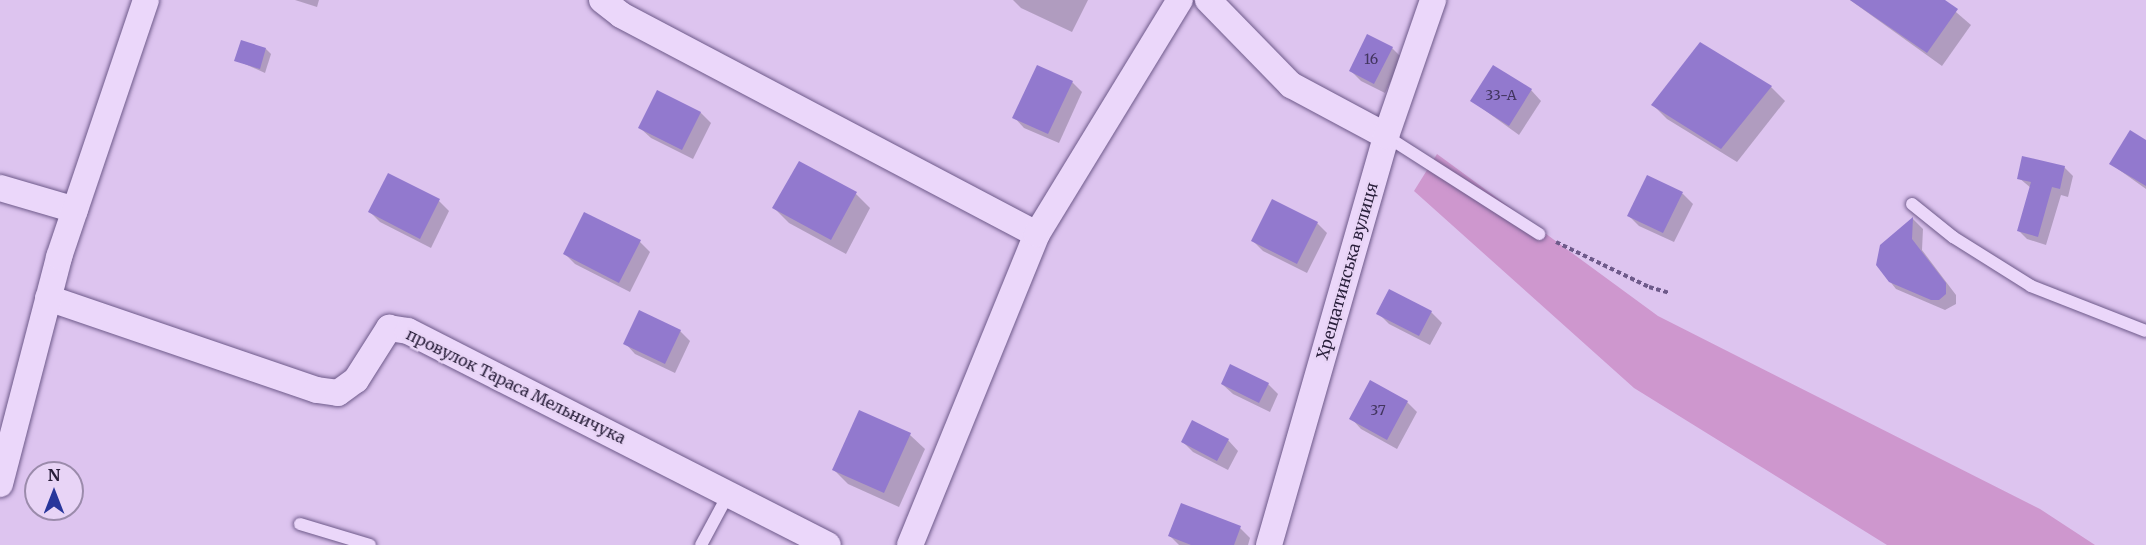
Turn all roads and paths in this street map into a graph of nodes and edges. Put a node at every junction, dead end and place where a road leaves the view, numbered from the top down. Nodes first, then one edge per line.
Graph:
1 (146, 0) edge
2 (602, 0) edge
3 (1180, 0) edge
4 (1208, 0) edge
5 (1433, 0) edge
6 (1386, 136) junction
7 (0, 188) edge
8 (1912, 204) dead end
9 (75, 210) junction
10 (1037, 234) junction
11 (1539, 234) joint
12 (1670, 293) dead end
13 (48, 298) junction
14 (2146, 331) edge
15 (0, 484) edge
16 (730, 492) junction
17 (300, 524) dead end
18 (370, 545) edge
19 (701, 545) edge
20 (828, 545) edge
21 (910, 545) edge
22 (1269, 545) edge

1 - 9 street
2 - 10 street
3 - 10 street
4 - 6 street
5 - 6 street, Хрещатинська вулиця
6 - 11 lane
6 - 22 street, Хрещатинська вулиця
7 - 9 street
8 - 14 lane
9 - 13 street
10 - 21 street
11 - 12 path
13 - 15 street
13 - 16 street, провулок Тараса Мельничука
16 - 19 lane
16 - 20 street, провулок Тараса Мельничука
17 - 18 lane

